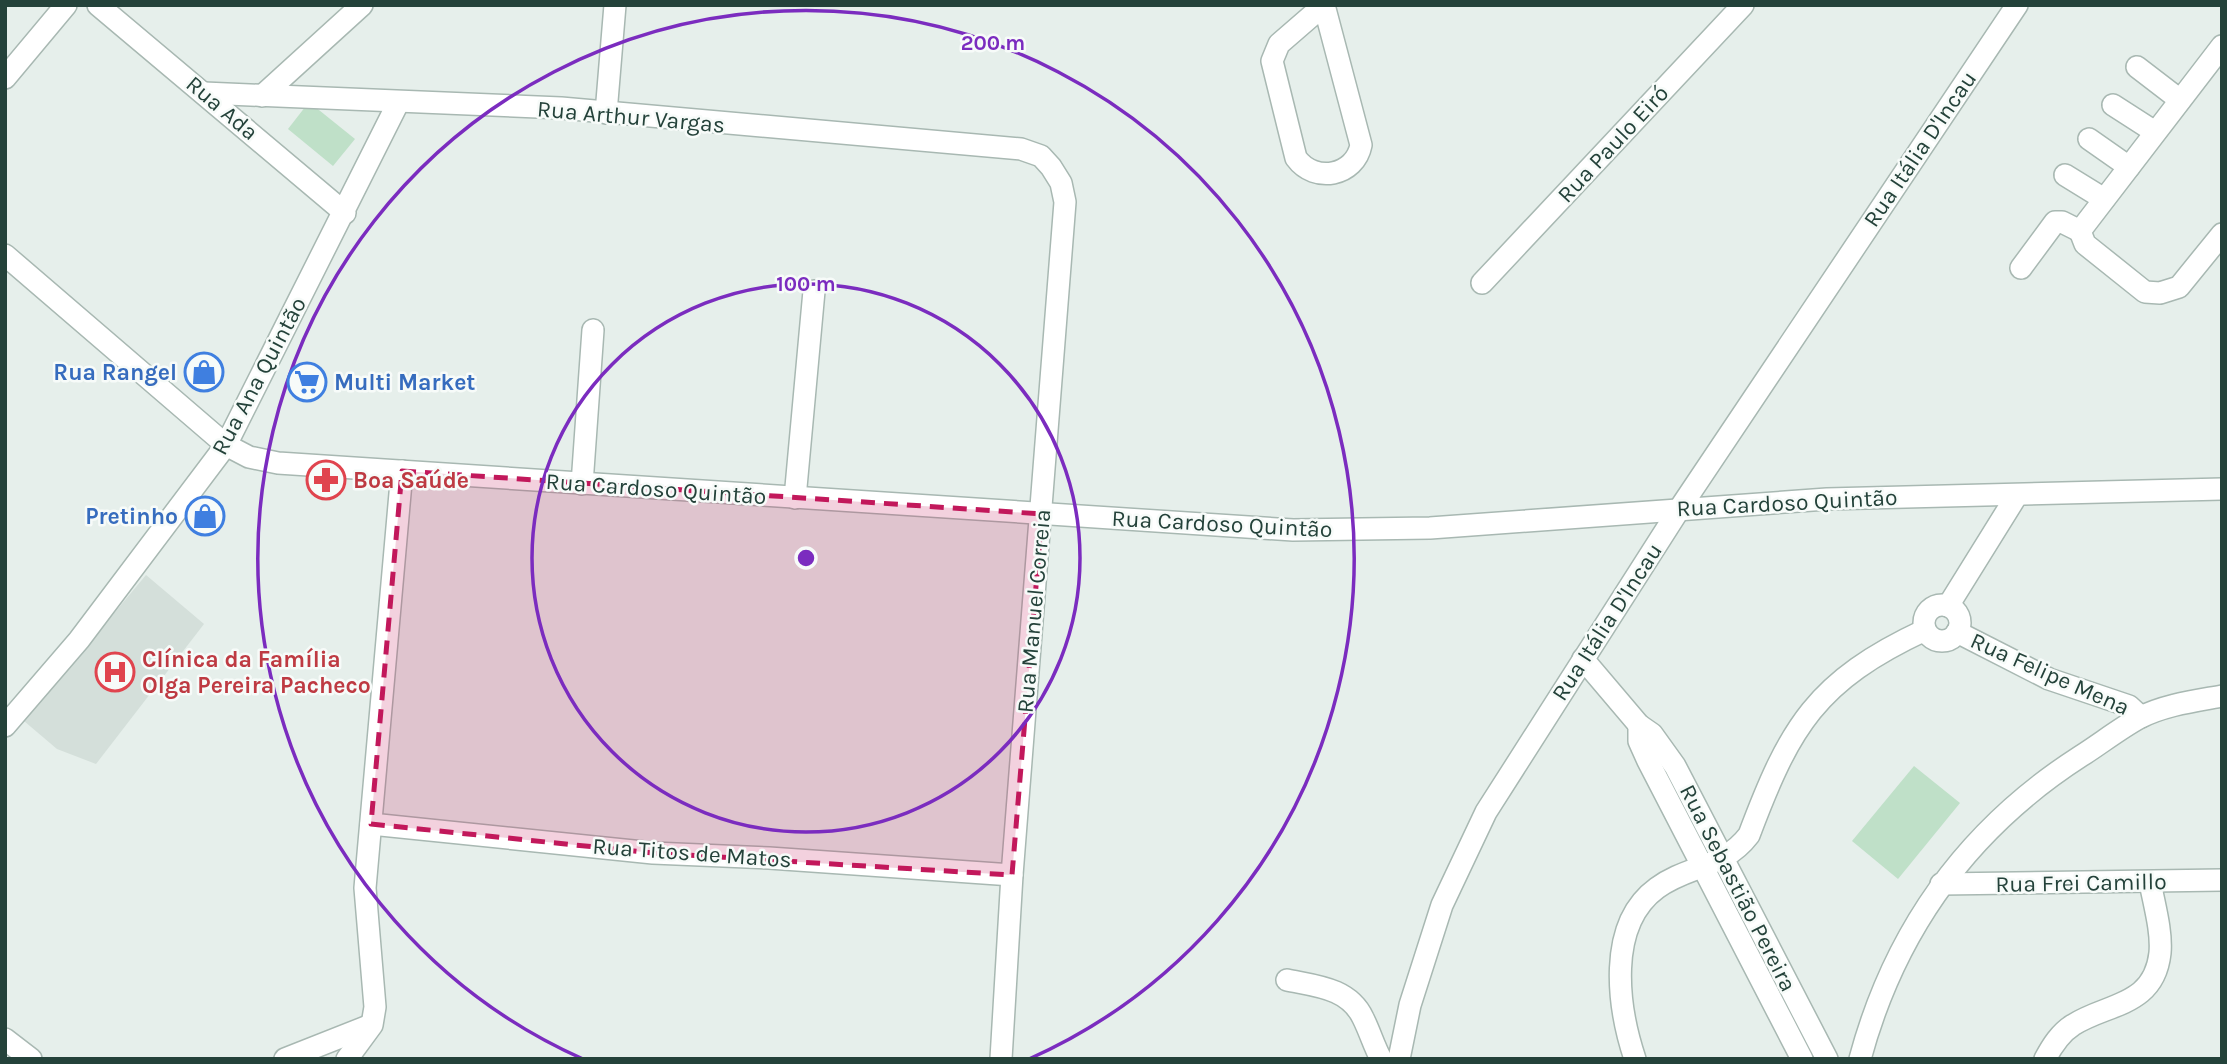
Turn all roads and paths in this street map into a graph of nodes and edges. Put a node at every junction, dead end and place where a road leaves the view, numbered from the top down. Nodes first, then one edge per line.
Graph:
1 (66, 5) edge
2 (362, 5) edge
3 (615, 5) edge
4 (1324, 5) edge
5 (1743, 5) edge
6 (2017, 5) edge
7 (107, 8) edge
8 (2222, 46) edge
9 (2137, 67) dead end
10 (5, 78) edge
11 (204, 93) junction
12 (262, 96) junction
13 (2180, 100) junction
14 (398, 103) junction
15 (2113, 105) dead end
16 (606, 113) junction
17 (2155, 132) junction
18 (2088, 139) dead end
19 (1051, 167) joint
20 (2129, 167) junction
21 (2065, 175) dead end
22 (2104, 199) junction
23 (345, 213) junction
24 (2080, 231) junction
25 (2222, 234) edge
26 (5, 255) edge
27 (2021, 268) dead end
28 (1482, 283) dead end
29 (814, 291) dead end
30 (593, 330) dead end
31 (226, 445) junction
32 (402, 471) junction
33 (583, 484) junction
34 (2222, 489) edge
35 (2017, 495) junction
36 (795, 498) junction
37 (1680, 508) junction
38 (1042, 514) junction
39 (1948, 606) junction
40 (1925, 630) junction
41 (1957, 632) junction
42 (1583, 659) junction
43 (2222, 696) edge
44 (2141, 717) junction
45 (1639, 725) junction
46 (5, 726) edge
47 (371, 824) junction
48 (1723, 859) junction
49 (1703, 869) junction
50 (1012, 874) junction
51 (2222, 880) edge
52 (2150, 883) junction
53 (1941, 884) junction
54 (1287, 980) dead end
55 (372, 1025) junction
56 (5, 1039) edge
57 (31, 1059) edge
58 (285, 1059) edge
59 (347, 1059) edge
60 (1001, 1059) edge
61 (1381, 1059) edge
62 (1399, 1059) edge
63 (1635, 1059) edge
64 (1802, 1059) edge
65 (1826, 1059) edge
66 (1860, 1059) edge
67 (2045, 1059) edge

1 - 10 street
2 - 12 street
3 - 16 street
4 - 4 street
5 - 28 street, Rua Paulo Eiró
6 - 37 street, Rua Itália D'Incau
7 - 11 street, Rua Ada
8 - 13 street
9 - 13 street
11 - 12 street, Rua Arthur Vargas
11 - 23 street, Rua Ada
12 - 14 street, Rua Arthur Vargas
13 - 17 street
14 - 16 street, Rua Arthur Vargas
14 - 23 street, Rua Ana Quintão
15 - 17 street
16 - 19 street, Rua Arthur Vargas
17 - 20 street
18 - 20 street
19 - 38 street, Rua Manuel Correia
20 - 22 street
21 - 22 street
22 - 24 street
23 - 31 street, Rua Ana Quintão
24 - 25 street
24 - 27 street
26 - 31 street, Rua Cardoso Quintão
29 - 36 street
30 - 33 street
31 - 32 street, Rua Cardoso Quintão
31 - 46 street, Rua Ana Quintão
32 - 33 street, Rua Cardoso Quintão
32 - 47 street
33 - 36 street, Rua Cardoso Quintão
34 - 35 street, Rua Cardoso Quintão
35 - 37 street, Rua Cardoso Quintão
35 - 39 street
36 - 38 street, Rua Cardoso Quintão
37 - 38 street, Rua Cardoso Quintão
37 - 42 street, Rua Itália D'Incau
38 - 50 street, Rua Manuel Correia
39 - 40 street
39 - 41 street
40 - 41 street
40 - 48 street
41 - 44 street, Rua Felipe Mena
42 - 45 street, Rua Sebastião Pereira
42 - 62 street, Rua Itália D'Incau
43 - 44 street
44 - 53 street
45 - 48 street, Rua Sebastião Pereira
45 - 49 street, Rua Sebastião Pereira
47 - 50 street, Rua Titos de Matos
47 - 55 street
48 - 49 street
48 - 65 street, Rua Sebastião Pereira
49 - 63 street
49 - 64 street, Rua Sebastião Pereira
50 - 60 street, Rua Manuel Correia
51 - 52 street, Rua Frei Camillo
52 - 53 street, Rua Frei Camillo
52 - 67 street
53 - 66 street
54 - 61 street
55 - 58 street
55 - 59 street
56 - 57 street

